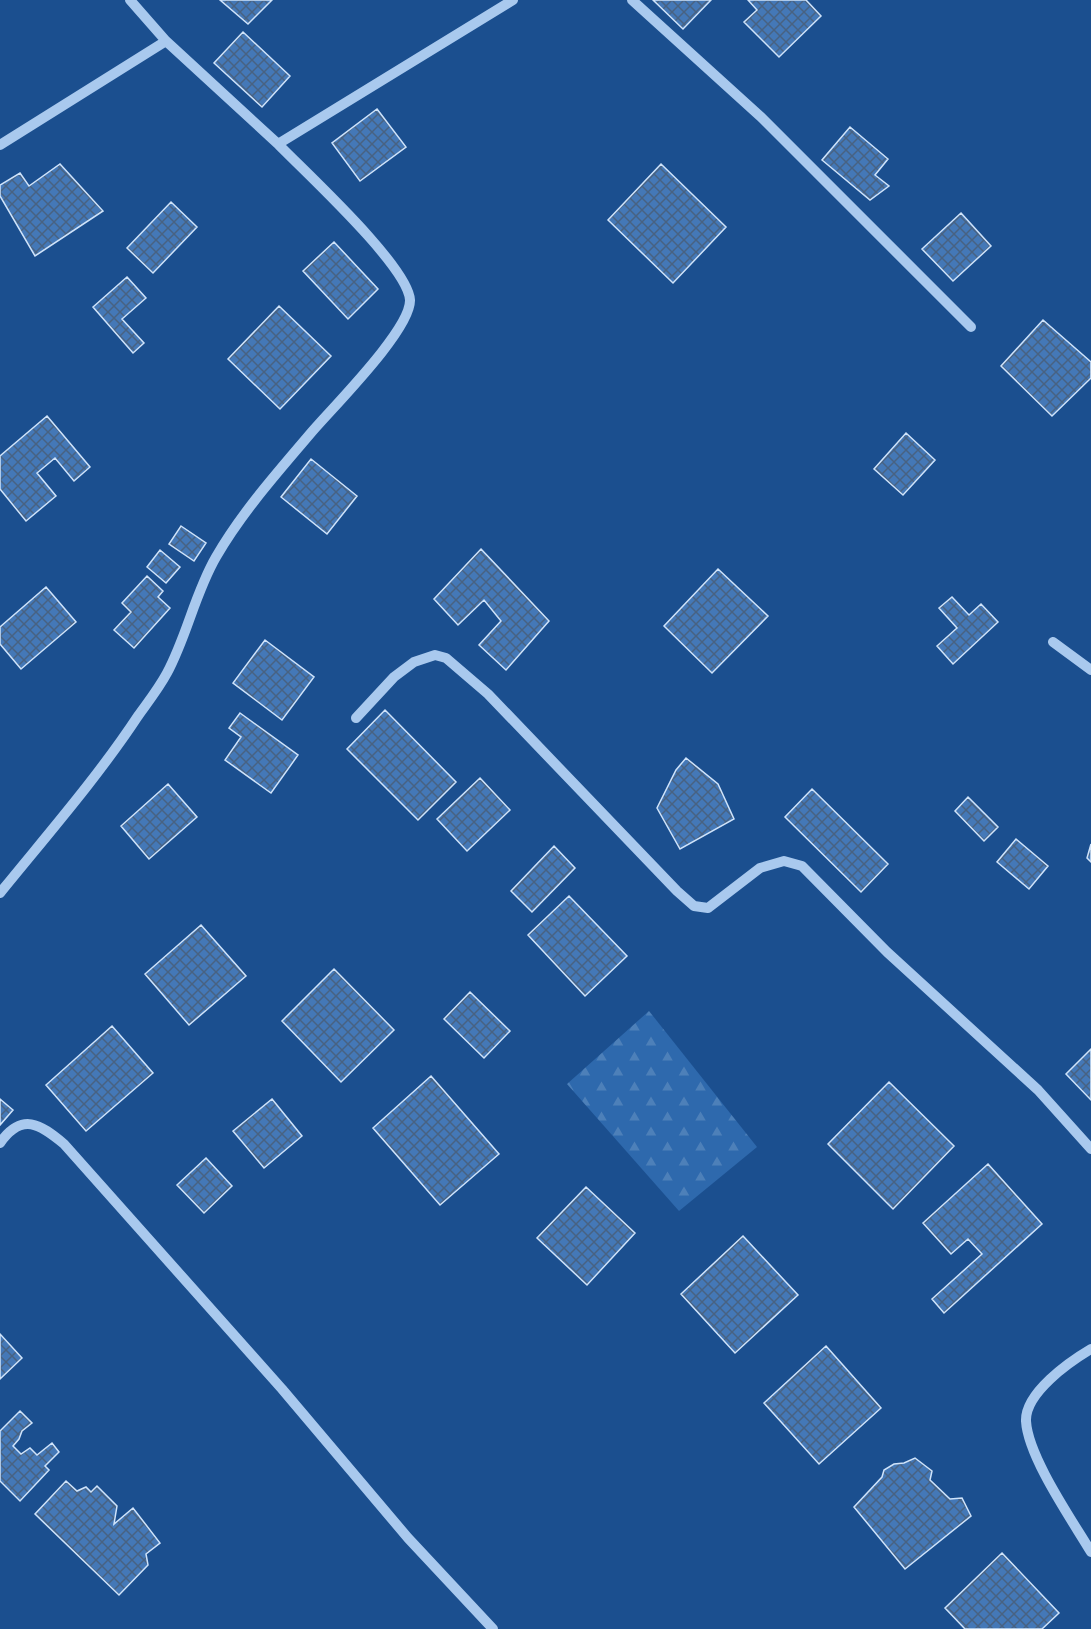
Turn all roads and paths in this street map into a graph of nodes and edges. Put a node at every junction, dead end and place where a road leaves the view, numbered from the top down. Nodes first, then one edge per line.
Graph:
1 (130, 0) edge
2 (513, 0) edge
3 (632, 0) edge
4 (166, 41) junction
5 (278, 144) junction
6 (0, 145) edge
7 (971, 327) dead end
8 (1053, 642) dead end
9 (1091, 670) edge
10 (356, 718) dead end
11 (0, 893) edge
12 (0, 1143) edge
13 (1091, 1149) edge
14 (1091, 1349) edge
15 (1091, 1552) edge
16 (493, 1629) edge

1 - 4 street
2 - 5 street
3 - 7 street
4 - 5 street
4 - 6 street
5 - 11 street
8 - 9 street
10 - 13 street
12 - 16 street
14 - 15 street

